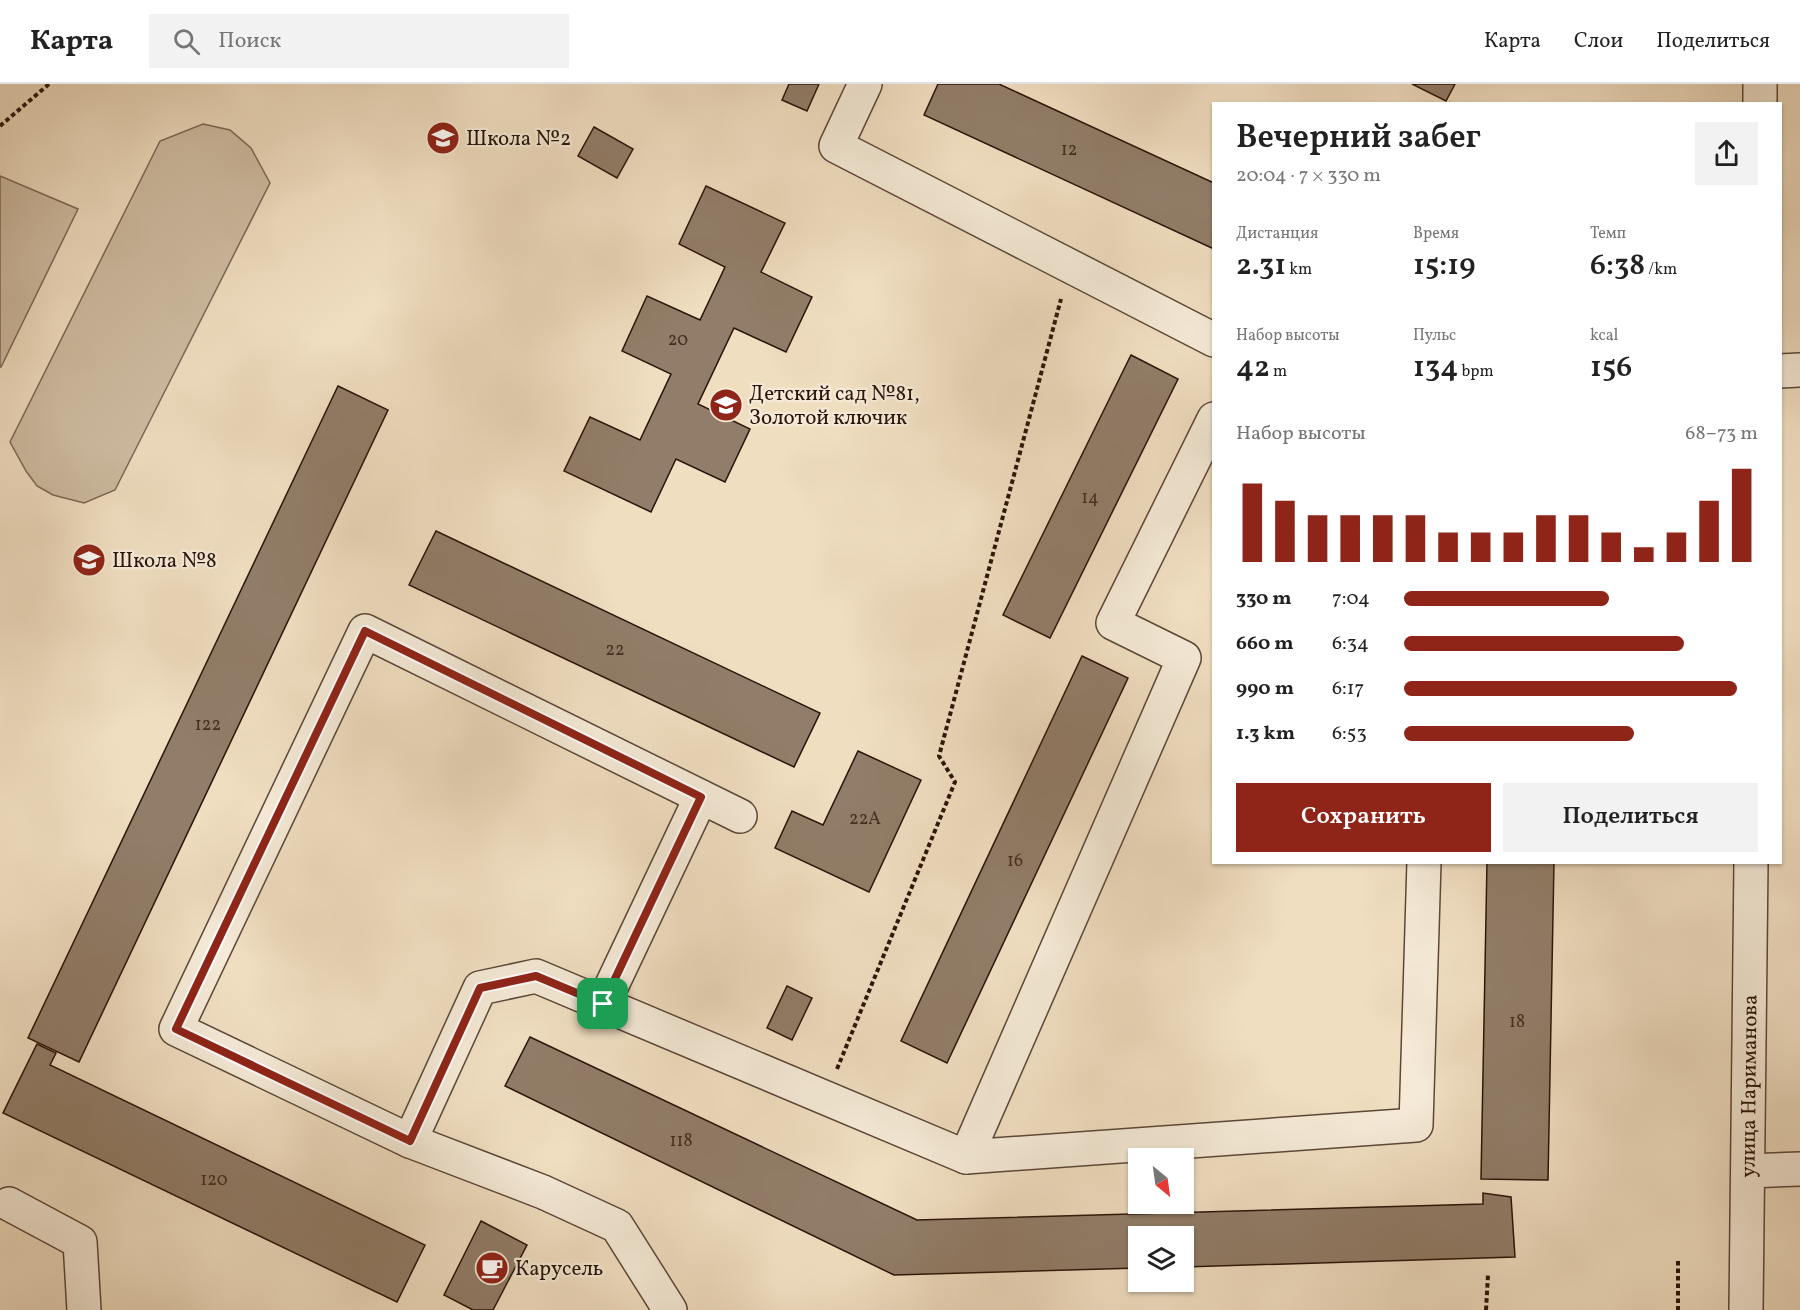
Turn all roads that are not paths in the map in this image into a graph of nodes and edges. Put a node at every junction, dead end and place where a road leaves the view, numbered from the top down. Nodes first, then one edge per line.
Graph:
1 (865, 84) edge
2 (1760, 84) edge
3 (1760, 102) edge
4 (1212, 339) edge
5 (1800, 370) edge
6 (1782, 371) edge
7 (1212, 423) edge
8 (701, 797) junction
9 (740, 816) dead end
10 (1424, 864) edge
11 (1751, 864) edge
12 (603, 1004) junction
13 (410, 1141) junction
14 (966, 1157) junction
15 (1800, 1169) edge
16 (1748, 1171) junction
17 (9, 1204) dead end
18 (84, 1310) edge
19 (670, 1310) edge
20 (1746, 1310) edge

1 - 4 street
2 - 3 street
5 - 6 street
7 - 14 street
8 - 9 street
8 - 12 street
8 - 13 street
10 - 14 street
11 - 16 street, улица Нариманова
12 - 13 street
12 - 14 street
13 - 19 street
15 - 16 street
16 - 20 street, улица Нариманова
17 - 18 street

